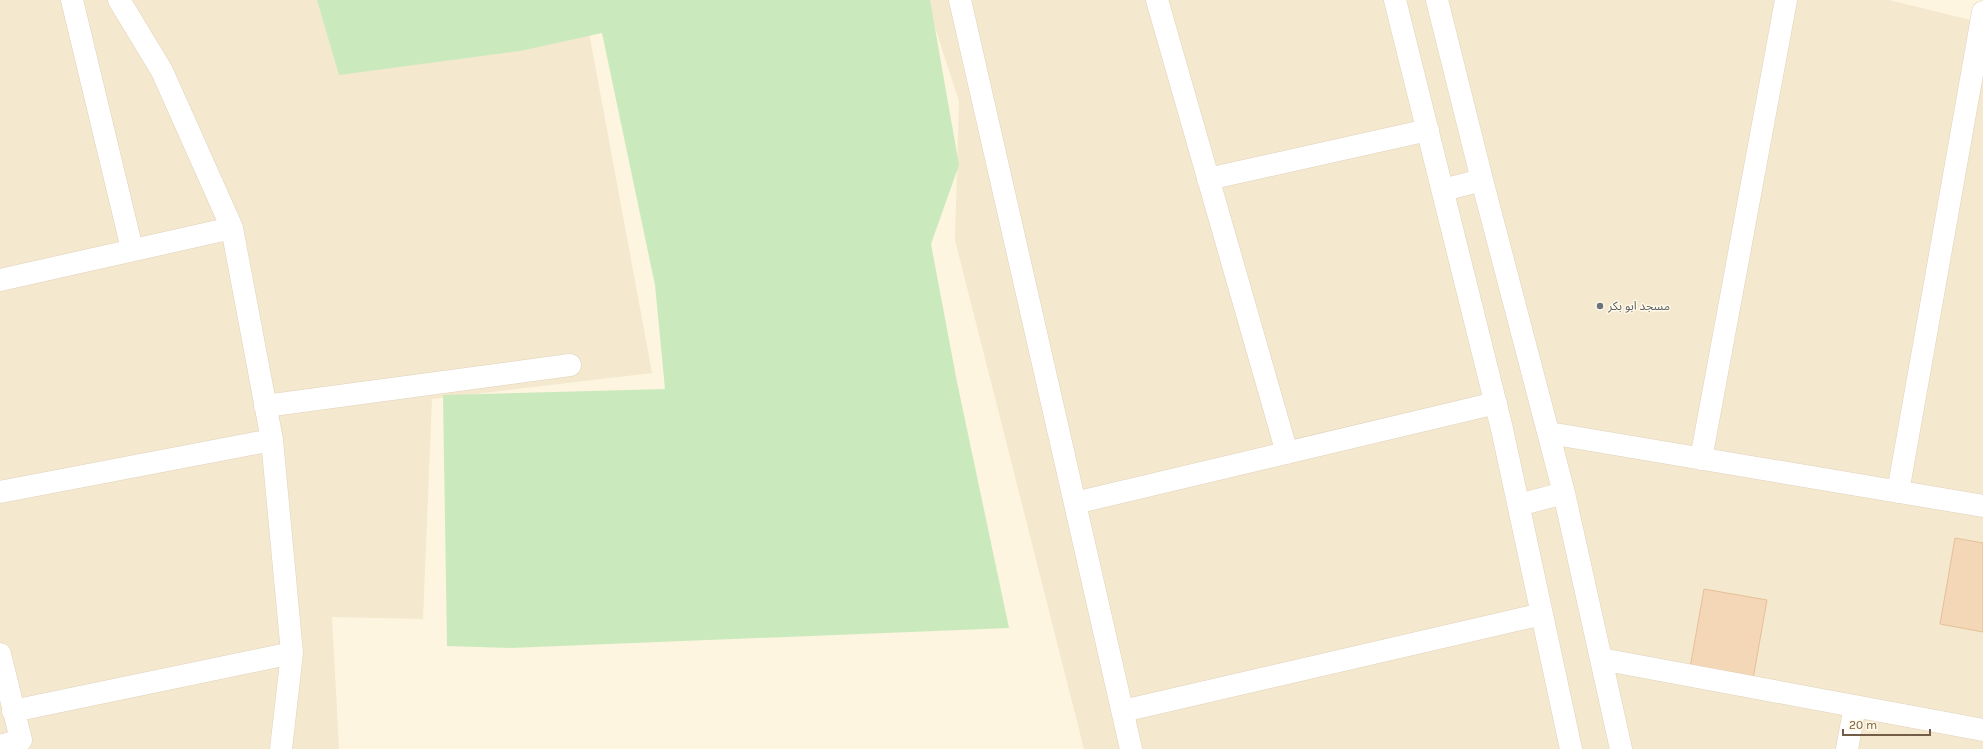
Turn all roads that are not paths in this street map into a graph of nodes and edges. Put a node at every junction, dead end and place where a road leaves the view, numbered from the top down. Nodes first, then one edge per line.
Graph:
1 (72, 0) edge
2 (119, 0) edge
3 (960, 0) edge
4 (1157, 0) edge
5 (1395, 0) edge
6 (1437, 0) edge
7 (1786, 0) edge
8 (1983, 12) edge
9 (1428, 130) junction
10 (1208, 179) junction
11 (1482, 180) junction
12 (1443, 190) junction
13 (232, 228) junction
14 (132, 249) junction
15 (0, 280) edge
16 (570, 365) dead end
17 (1496, 403) junction
18 (265, 406) junction
19 (1549, 433) junction
20 (272, 440) junction
21 (1287, 453) junction
22 (1701, 459) junction
23 (0, 492) edge
24 (1898, 492) junction
25 (1564, 493) junction
26 (1075, 503) junction
27 (1519, 505) junction
28 (1983, 506) edge
29 (1542, 614) junction
30 (292, 653) junction
31 (0, 654) edge
32 (1601, 659) junction
33 (1855, 706) junction
34 (13, 711) junction
35 (1122, 711) junction
36 (1983, 730) edge
37 (0, 746) edge
38 (281, 749) edge
39 (1131, 749) edge
40 (1571, 749) edge
41 (1621, 749) edge
42 (1847, 749) edge

1 - 14 street
2 - 13 street
3 - 26 street
4 - 10 street
5 - 9 street
6 - 11 street
7 - 22 street
8 - 24 street
9 - 10 street
9 - 12 street
10 - 21 street
11 - 12 street
11 - 19 street
12 - 17 street
13 - 14 street
13 - 18 street
14 - 15 street
16 - 18 street
17 - 21 street
17 - 27 street
18 - 20 street
19 - 22 street
19 - 25 street
20 - 23 street
20 - 30 street
21 - 26 street
22 - 24 street
24 - 28 street
25 - 27 street
25 - 32 street
26 - 35 street
27 - 29 street
29 - 35 street
29 - 40 street
30 - 34 street
30 - 38 street
31 - 34 street
32 - 33 street
32 - 41 street
33 - 36 street
33 - 42 street
34 - 37 street
35 - 39 street

